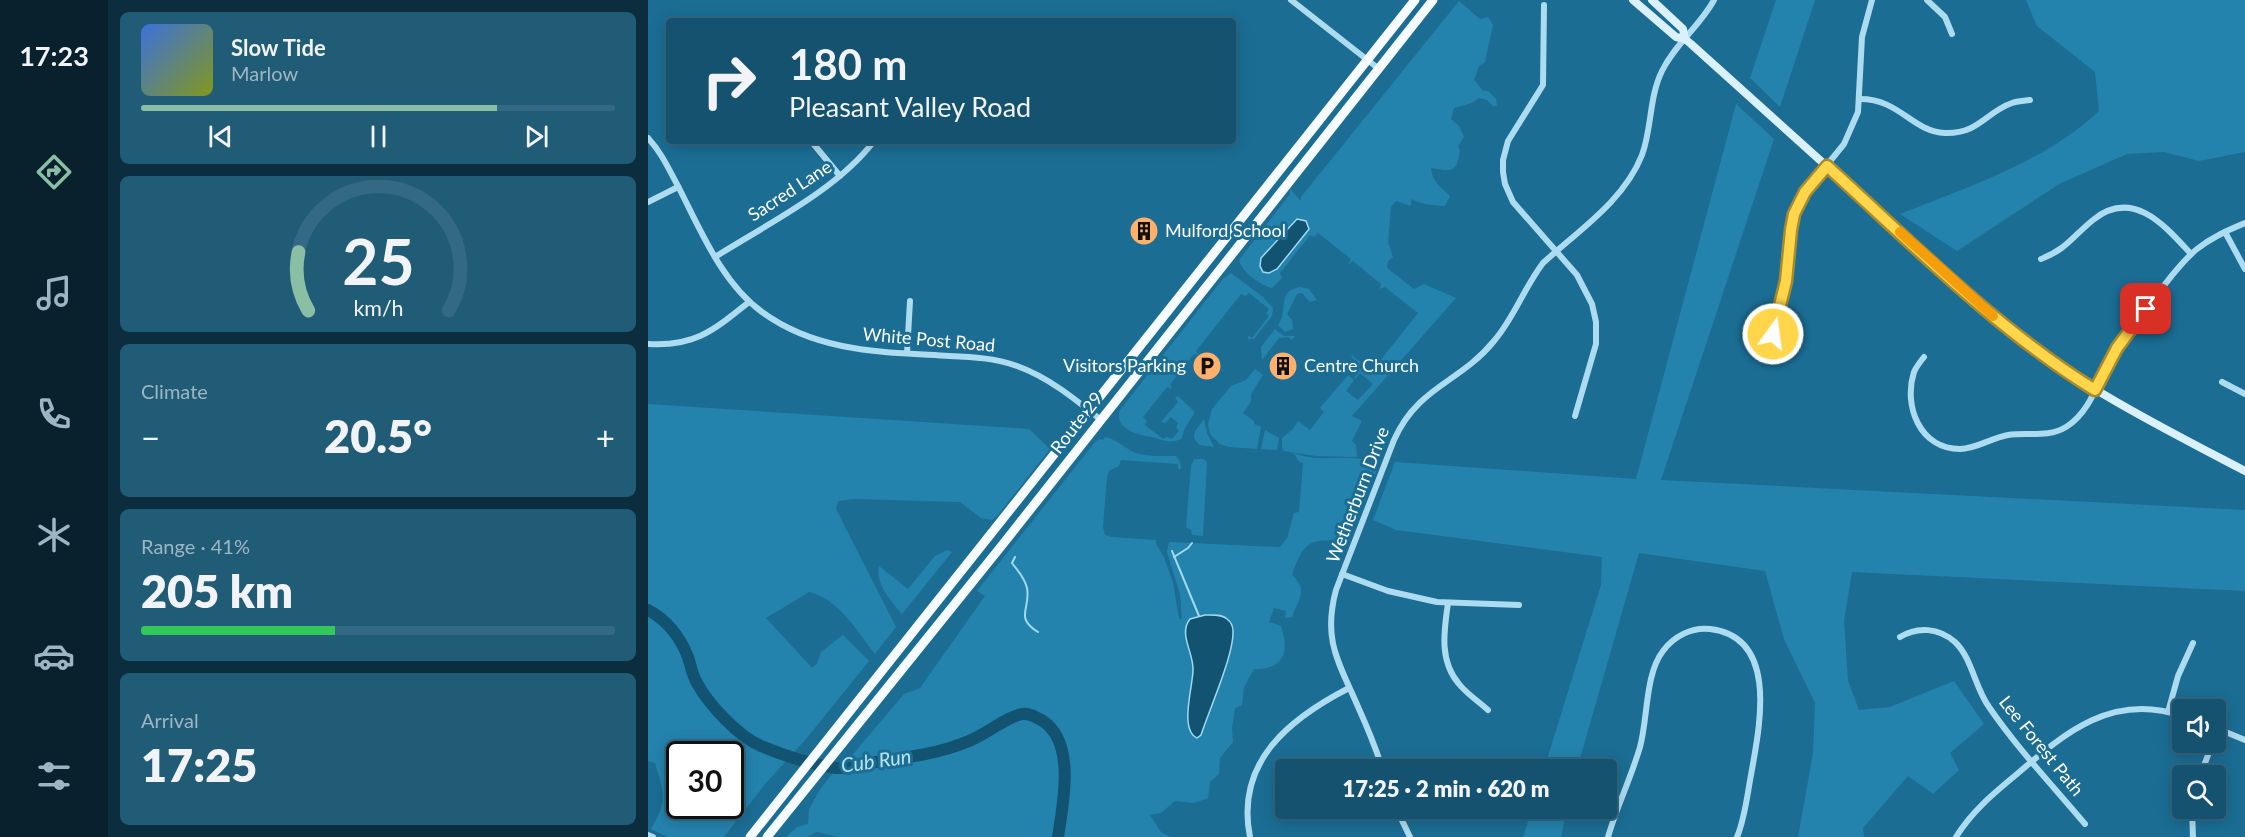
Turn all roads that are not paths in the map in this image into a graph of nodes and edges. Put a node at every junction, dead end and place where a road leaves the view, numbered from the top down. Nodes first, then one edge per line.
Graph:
1 (1291, 0) edge
2 (1415, 0) edge
3 (1433, 0) edge
4 (1634, 0) edge
5 (1652, 0) edge
6 (1714, 0) edge
7 (1872, 0) edge
8 (1927, 0) edge
9 (1544, 5) dead end
10 (1952, 34) dead end
11 (1686, 39) junction
12 (1368, 60) junction
13 (1379, 69) junction
14 (1860, 99) junction
15 (2030, 100) dead end
16 (648, 138) edge
17 (813, 144) edge
18 (872, 144) edge
19 (1827, 166) junction
20 (840, 176) junction
21 (678, 187) junction
22 (648, 202) edge
23 (2245, 223) edge
24 (2225, 232) junction
25 (1556, 251) junction
26 (2191, 254) junction
27 (715, 257) junction
28 (2041, 259) dead end
29 (2245, 269) edge
30 (910, 301) dead end
31 (749, 302) junction
32 (1773, 334) dead end
33 (648, 344) edge
34 (908, 353) junction
35 (1924, 357) dead end
36 (2223, 382) dead end
37 (2095, 390) junction
38 (2245, 394) edge
39 (1089, 411) junction
40 (1575, 416) dead end
41 (1101, 420) junction
42 (2245, 471) edge
43 (1342, 574) junction
44 (1448, 603) junction
45 (1519, 606) dead end
46 (1900, 637) dead end
47 (2193, 643) dead end
48 (1349, 688) junction
49 (1488, 710) dead end
50 (2168, 712) junction
51 (2172, 713) edge
52 (2226, 735) edge
53 (2245, 740) edge
54 (1379, 759) edge
55 (2032, 761) junction
56 (1401, 819) edge
57 (2192, 819) edge
58 (2085, 824) dead end
59 (648, 835) edge
60 (653, 837) edge
61 (750, 837) edge
62 (767, 837) edge
63 (1250, 837) edge
64 (1410, 837) edge
65 (1608, 837) edge
66 (1737, 837) edge
67 (1956, 837) edge
68 (2193, 837) edge

1 - 12 street
2 - 12 main road, Route 29
3 - 13 main road, Route 29
4 - 11 main road
5 - 11 main road
6 - 11 street, Wetherburn Drive
7 - 14 street
8 - 10 street
9 - 25 street
11 - 19 main road
11 - 25 street, Wetherburn Drive
12 - 13 street
12 - 39 main road, Route 29
13 - 41 main road, Route 29
14 - 15 street
14 - 19 street
16 - 21 street, White Post Road
17 - 20 street
18 - 20 street, Sacred Lane
19 - 32 street
19 - 37 main road
20 - 27 street, Sacred Lane
21 - 22 street
21 - 27 street, White Post Road
23 - 24 street
24 - 26 street
24 - 29 street
25 - 40 street
25 - 43 street, Wetherburn Drive
26 - 28 street
26 - 37 street
27 - 31 street, White Post Road
30 - 34 street
31 - 33 street
31 - 34 street, White Post Road
34 - 39 street, White Post Road
35 - 37 street
36 - 38 street
37 - 42 main road
39 - 41 street, White Post Road
39 - 61 main road, Route 29
41 - 62 main road, Route 29
43 - 44 street
43 - 48 street, Wetherburn Drive
44 - 45 street
44 - 49 street
46 - 55 street, Lee Forest Path
47 - 50 street
48 - 54 street, Wetherburn Drive
48 - 63 street
50 - 51 street
50 - 55 street
52 - 53 street
55 - 58 street, Lee Forest Path
55 - 67 street
56 - 64 street
57 - 68 street
59 - 60 street
65 - 66 street

